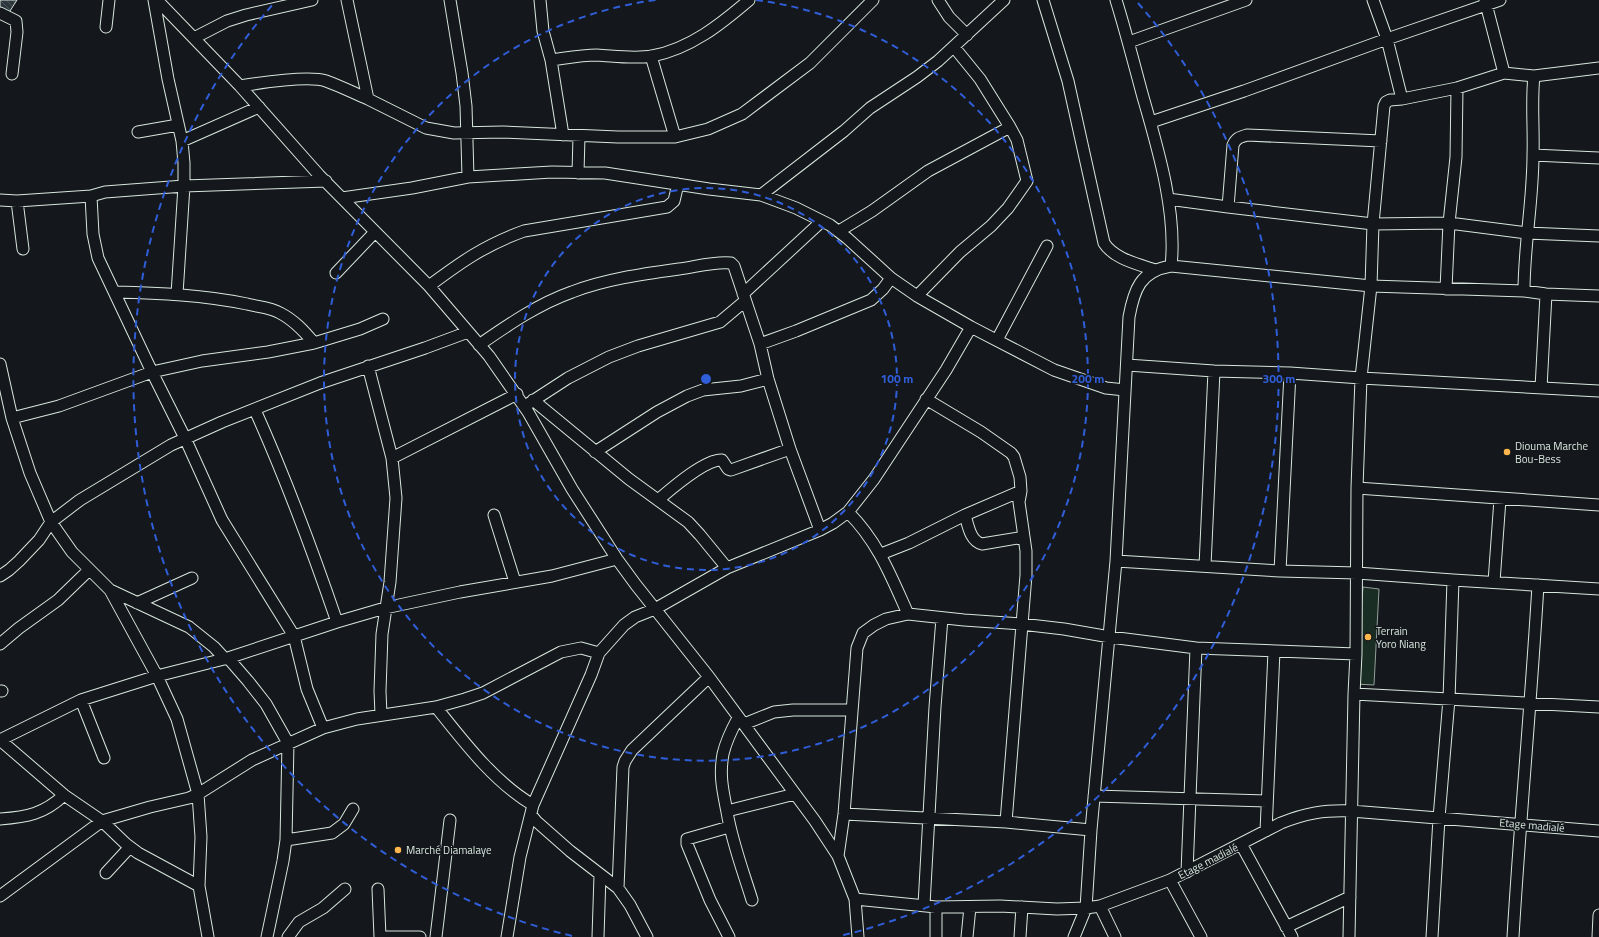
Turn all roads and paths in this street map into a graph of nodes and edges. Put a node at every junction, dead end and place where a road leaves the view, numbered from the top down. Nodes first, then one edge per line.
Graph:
1 (109, 0) edge
2 (156, 0) edge
3 (312, 0) edge
4 (347, 0) edge
5 (450, 0) edge
6 (540, 0) edge
7 (750, 0) edge
8 (873, 0) edge
9 (938, 0) edge
10 (1004, 0) edge
11 (1043, 0) edge
12 (1116, 0) edge
13 (1246, 0) edge
14 (1373, 0) edge
15 (1500, 0) edge
16 (1486, 3) edge
17 (0, 13) edge
18 (106, 27) dead end
19 (968, 35) junction
20 (194, 38) junction
21 (1387, 38) junction
22 (1129, 42) junction
23 (954, 47) junction
24 (651, 56) junction
25 (551, 60) junction
26 (1599, 68) edge
27 (1504, 73) junction
28 (12, 74) dead end
29 (1534, 76) junction
30 (240, 86) junction
31 (1457, 88) junction
32 (368, 99) junction
33 (1402, 99) junction
34 (259, 107) junction
35 (1151, 122) junction
36 (178, 125) junction
37 (1010, 126) junction
38 (138, 132) dead end
39 (467, 134) junction
40 (563, 135) junction
41 (579, 136) junction
42 (675, 137) junction
43 (182, 141) junction
44 (1381, 141) junction
45 (1533, 155) junction
46 (1599, 158) edge
47 (578, 172) junction
48 (468, 177) junction
49 (326, 181) junction
50 (678, 184) junction
51 (184, 186) junction
52 (761, 195) junction
53 (92, 196) junction
54 (342, 198) junction
55 (1168, 199) junction
56 (0, 200) edge
57 (17, 201) junction
58 (1228, 207) junction
59 (822, 221) junction
60 (1449, 223) junction
61 (1373, 224) junction
62 (839, 231) junction
63 (375, 232) junction
64 (1527, 233) junction
65 (1599, 236) edge
66 (1047, 246) dead end
67 (23, 249) dead end
68 (1171, 266) junction
69 (1155, 270) junction
70 (336, 273) dead end
71 (891, 278) junction
72 (429, 286) junction
73 (1371, 286) junction
74 (1446, 289) junction
75 (1524, 291) junction
76 (115, 292) junction
77 (177, 294) junction
78 (1546, 294) junction
79 (917, 296) junction
80 (1599, 296) edge
81 (744, 297) junction
82 (383, 319) dead end
83 (971, 327) junction
84 (468, 332) junction
85 (997, 340) junction
86 (314, 343) junction
87 (760, 344) junction
88 (479, 345) junction
89 (0, 364) edge
90 (1127, 365) junction
91 (368, 366) junction
92 (1214, 370) junction
93 (152, 372) junction
94 (1290, 373) junction
95 (1361, 378) junction
96 (768, 379) junction
97 (1541, 388) junction
98 (1125, 390) junction
99 (1599, 391) edge
100 (517, 394) junction
101 (926, 399) junction
102 (529, 403) junction
103 (255, 410) junction
104 (12, 418) junction
105 (185, 438) junction
106 (790, 449) junction
107 (595, 452) junction
108 (392, 458) junction
109 (1357, 488) junction
110 (1021, 491) junction
111 (1500, 499) junction
112 (658, 500) junction
113 (1599, 505) edge
114 (848, 512) junction
115 (494, 515) dead end
116 (965, 515) junction
117 (51, 522) junction
118 (820, 530) junction
119 (1024, 537) junction
120 (881, 554) junction
121 (617, 559) junction
122 (1116, 561) junction
123 (1205, 566) junction
124 (727, 568) junction
125 (90, 570) junction
126 (1280, 570) junction
127 (1357, 573) junction
128 (0, 576) edge
129 (192, 578) dead end
130 (1453, 580) junction
131 (515, 582) junction
132 (1494, 582) junction
133 (1538, 585) junction
134 (1599, 589) edge
135 (110, 590) junction
136 (137, 603) junction
137 (385, 608) junction
138 (655, 609) junction
139 (908, 614) junction
140 (942, 618) junction
141 (337, 622) junction
142 (1021, 624) junction
143 (294, 636) junction
144 (1110, 637) junction
145 (0, 644) edge
146 (1196, 648) junction
147 (1274, 651) junction
148 (599, 653) junction
149 (1356, 654) junction
150 (226, 659) junction
151 (157, 676) junction
152 (709, 677) junction
153 (1354, 694) junction
154 (1449, 699) junction
155 (81, 700) junction
156 (1530, 703) junction
157 (436, 707) junction
158 (1599, 707) edge
159 (852, 710) junction
160 (381, 715) junction
161 (741, 721) junction
162 (323, 728) junction
163 (0, 740) edge
164 (288, 743) junction
165 (104, 758) dead end
166 (198, 794) junction
167 (795, 794) junction
168 (64, 795) junction
169 (1094, 796) junction
170 (1190, 799) junction
171 (1267, 801) junction
172 (353, 809) dead end
173 (532, 810) junction
174 (727, 811) junction
175 (1351, 811) junction
176 (844, 814) junction
177 (1439, 818) junction
178 (0, 819) edge
179 (930, 819) junction
180 (450, 820) dead end
181 (102, 821) junction
182 (1006, 822) junction
183 (1519, 823) junction
184 (729, 827) junction
185 (1090, 830) junction
186 (1266, 831) junction
187 (1599, 831) edge
188 (286, 840) junction
189 (1241, 844) junction
190 (130, 847) junction
191 (838, 856) junction
192 (1187, 872) junction
193 (106, 873) dead end
194 (600, 875) junction
195 (1170, 880) junction
196 (199, 886) junction
197 (618, 888) junction
198 (345, 889) dead end
199 (378, 889) dead end
200 (0, 896) edge
201 (1350, 897) junction
202 (855, 899) junction
203 (752, 900) dead end
204 (924, 905) junction
205 (970, 906) junction
206 (1100, 906) junction
207 (936, 907) junction
208 (1022, 907) junction
209 (1086, 908) junction
210 (1599, 915) edge
211 (1286, 927) junction
212 (208, 937) edge
213 (267, 937) edge
214 (288, 937) edge
215 (380, 937) edge
216 (384, 937) edge
217 (420, 937) edge
218 (436, 937) edge
219 (507, 937) edge
220 (598, 937) edge
221 (647, 937) edge
222 (729, 937) edge
223 (858, 937) edge
224 (936, 937) edge
225 (967, 937) edge
226 (1020, 937) edge
227 (1074, 937) edge
228 (1115, 937) edge
229 (1201, 937) edge
230 (1292, 937) edge
231 (1350, 937) edge
232 (1432, 937) edge
233 (1513, 937) edge
234 (1598, 937) edge

1 - 18 street
2 - 20 street
2 - 36 street
3 - 20 street
4 - 32 street
5 - 39 street
6 - 25 street
7 - 24 street
8 - 42 street
9 - 19 street
10 - 19 street
11 - 69 street
12 - 22 street
13 - 22 street
14 - 21 street
15 - 16 street
16 - 21 street
16 - 27 street
17 - 28 street
19 - 23 street
20 - 30 street
21 - 33 street
21 - 35 street
22 - 35 street
23 - 37 street
23 - 52 street
24 - 25 street
24 - 42 street
25 - 40 street
26 - 29 street
27 - 29 street
27 - 31 street
29 - 45 street
30 - 32 street
30 - 34 street
31 - 33 street
31 - 60 street
32 - 39 street
33 - 44 street
34 - 43 street
34 - 49 street
35 - 55 street
36 - 38 street
36 - 43 street
37 - 62 street
37 - 79 street
39 - 40 street
39 - 48 street
40 - 41 street
41 - 42 street
41 - 47 street
43 - 51 street
44 - 58 street
44 - 61 street
45 - 46 street
45 - 64 street
47 - 48 street
47 - 50 street
48 - 54 street
49 - 51 street
49 - 54 street
50 - 52 street
50 - 72 street
51 - 53 street
51 - 77 street
52 - 59 street
53 - 57 street
53 - 76 street
54 - 63 street
55 - 58 street
55 - 68 street
56 - 57 street
57 - 67 street
58 - 61 street
59 - 62 street
59 - 81 street
60 - 61 street
60 - 64 street
60 - 74 street
61 - 73 street
62 - 71 street
63 - 70 street
63 - 72 street
64 - 65 street
64 - 75 street
66 - 85 street
68 - 69 street
68 - 73 street
69 - 90 street
71 - 79 street
71 - 87 street
72 - 84 street
73 - 74 street
73 - 95 street
74 - 75 street
75 - 78 street
76 - 77 street
76 - 93 street
77 - 86 street
78 - 80 street
78 - 97 street
79 - 83 street
81 - 87 street
81 - 88 street
81 - 102 street
82 - 86 street
83 - 85 street
83 - 101 street
84 - 88 street
84 - 91 street
85 - 98 street
86 - 93 street
87 - 96 street
88 - 100 street
89 - 104 street
90 - 92 street
90 - 98 street
91 - 103 street
91 - 108 street
92 - 94 street
92 - 123 street
93 - 104 street
93 - 105 street
94 - 95 street
94 - 126 street
95 - 97 street
95 - 109 street
96 - 106 street
96 - 107 street
97 - 99 street
98 - 122 street
100 - 102 street
100 - 108 street
101 - 110 street
101 - 114 street
102 - 107 street
102 - 121 street
103 - 105 street
103 - 141 street
104 - 117 street
105 - 117 street
105 - 143 street
106 - 112 street
106 - 118 street
107 - 112 street
108 - 137 street
109 - 111 street
109 - 127 street
110 - 116 street
110 - 119 street
111 - 113 street
111 - 132 street
112 - 124 street
114 - 118 street
114 - 120 street
115 - 131 street
116 - 119 street
116 - 120 street
117 - 125 street
117 - 128 street
118 - 124 street
119 - 142 street
120 - 139 street
121 - 131 street
121 - 138 street
122 - 123 street
122 - 144 street
123 - 126 street
124 - 138 street
125 - 135 street
125 - 145 street
126 - 127 street
127 - 130 street
127 - 149 street
129 - 136 street
130 - 132 street
130 - 154 street
131 - 137 street
132 - 133 street
133 - 134 street
133 - 156 street
135 - 136 street
135 - 151 street
136 - 150 street
137 - 141 street
137 - 160 street
138 - 148 street
138 - 152 street
139 - 140 street
139 - 159 street
140 - 142 street
140 - 179 street
141 - 143 street
142 - 144 street
142 - 182 street
143 - 150 street
143 - 162 street
144 - 146 street
144 - 169 street
146 - 147 street
146 - 170 street
147 - 149 street
147 - 171 street
148 - 157 street
148 - 173 street
149 - 153 street
150 - 151 street
150 - 164 street
151 - 155 street
151 - 166 street
152 - 161 street
152 - 197 street
153 - 154 street
153 - 175 street
154 - 156 street
154 - 177 street
155 - 163 street
155 - 165 street
156 - 158 street
156 - 183 street
157 - 160 street
157 - 173 street
159 - 161 street
159 - 176 street
160 - 162 street
161 - 167 street
161 - 174 street
162 - 164 street
163 - 168 street
164 - 166 street
164 - 188 street
166 - 181 street
166 - 196 street
167 - 174 street
167 - 191 street
168 - 178 street
168 - 181 street
169 - 170 street
169 - 185 street
170 - 171 street
170 - 192 street
171 - 186 street
172 - 188 street
173 - 194 street
173 - 219 street
174 - 184 street
175 - 177 street, Etage madialé
175 - 186 street, Etage madialé
175 - 201 street
176 - 179 street
176 - 191 street
177 - 183 street, Etage madialé
177 - 232 street
179 - 182 street
179 - 204 street
180 - 218 street
181 - 190 street
181 - 200 street
182 - 185 street
183 - 187 street, Etage madialé
183 - 233 street
184 - 203 street
184 - 222 street
185 - 209 street
186 - 189 street, Etage madialé
188 - 213 street
189 - 192 street, Etage madialé
189 - 211 street
190 - 193 street
190 - 196 street
191 - 202 street
192 - 195 street, Etage madialé
194 - 197 street
194 - 220 street
195 - 206 street, Etage madialé
195 - 229 street
196 - 212 street
197 - 221 street
198 - 214 street
199 - 215 street
201 - 211 street
201 - 231 street
202 - 204 street, Etage madialé
202 - 223 street
204 - 207 street, Etage madialé
205 - 207 street, Etage madialé
205 - 208 street, Etage madialé
205 - 225 street
206 - 209 street, Etage madialé
206 - 228 street
207 - 224 street
208 - 209 street, Etage madialé
208 - 226 street
209 - 227 street
210 - 234 street
211 - 230 street
216 - 217 street

